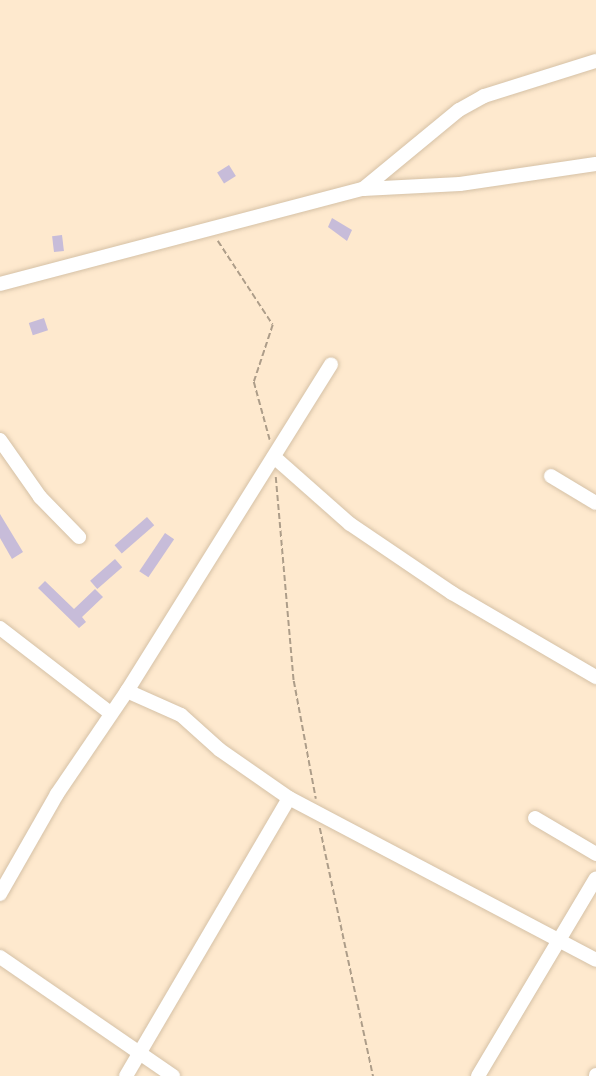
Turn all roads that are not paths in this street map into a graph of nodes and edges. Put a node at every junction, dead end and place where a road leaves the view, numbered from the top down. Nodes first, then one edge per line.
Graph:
1 (596, 61) edge
2 (596, 164) edge
3 (363, 189) junction
4 (0, 284) edge
5 (331, 365) dead end
6 (0, 440) edge
7 (274, 457) junction
8 (551, 476) dead end
9 (596, 503) edge
10 (80, 537) dead end
11 (0, 628) edge
12 (596, 677) edge
13 (127, 691) junction
14 (109, 712) junction
15 (289, 798) junction
16 (535, 818) dead end
17 (596, 854) edge
18 (596, 878) edge
19 (0, 894) edge
20 (558, 939) junction
21 (0, 957) edge
22 (596, 960) edge
23 (137, 1053) junction
24 (126, 1076) edge
25 (173, 1076) edge
26 (478, 1076) edge

1 - 3 street
2 - 3 street
3 - 4 street
5 - 7 street
6 - 10 street
7 - 12 street
7 - 13 street
8 - 9 street
11 - 14 street
13 - 14 street
13 - 15 street
14 - 19 street
15 - 20 street
15 - 23 street
16 - 17 street
18 - 20 street
20 - 22 street
20 - 26 street
21 - 23 street
23 - 24 street
23 - 25 street

